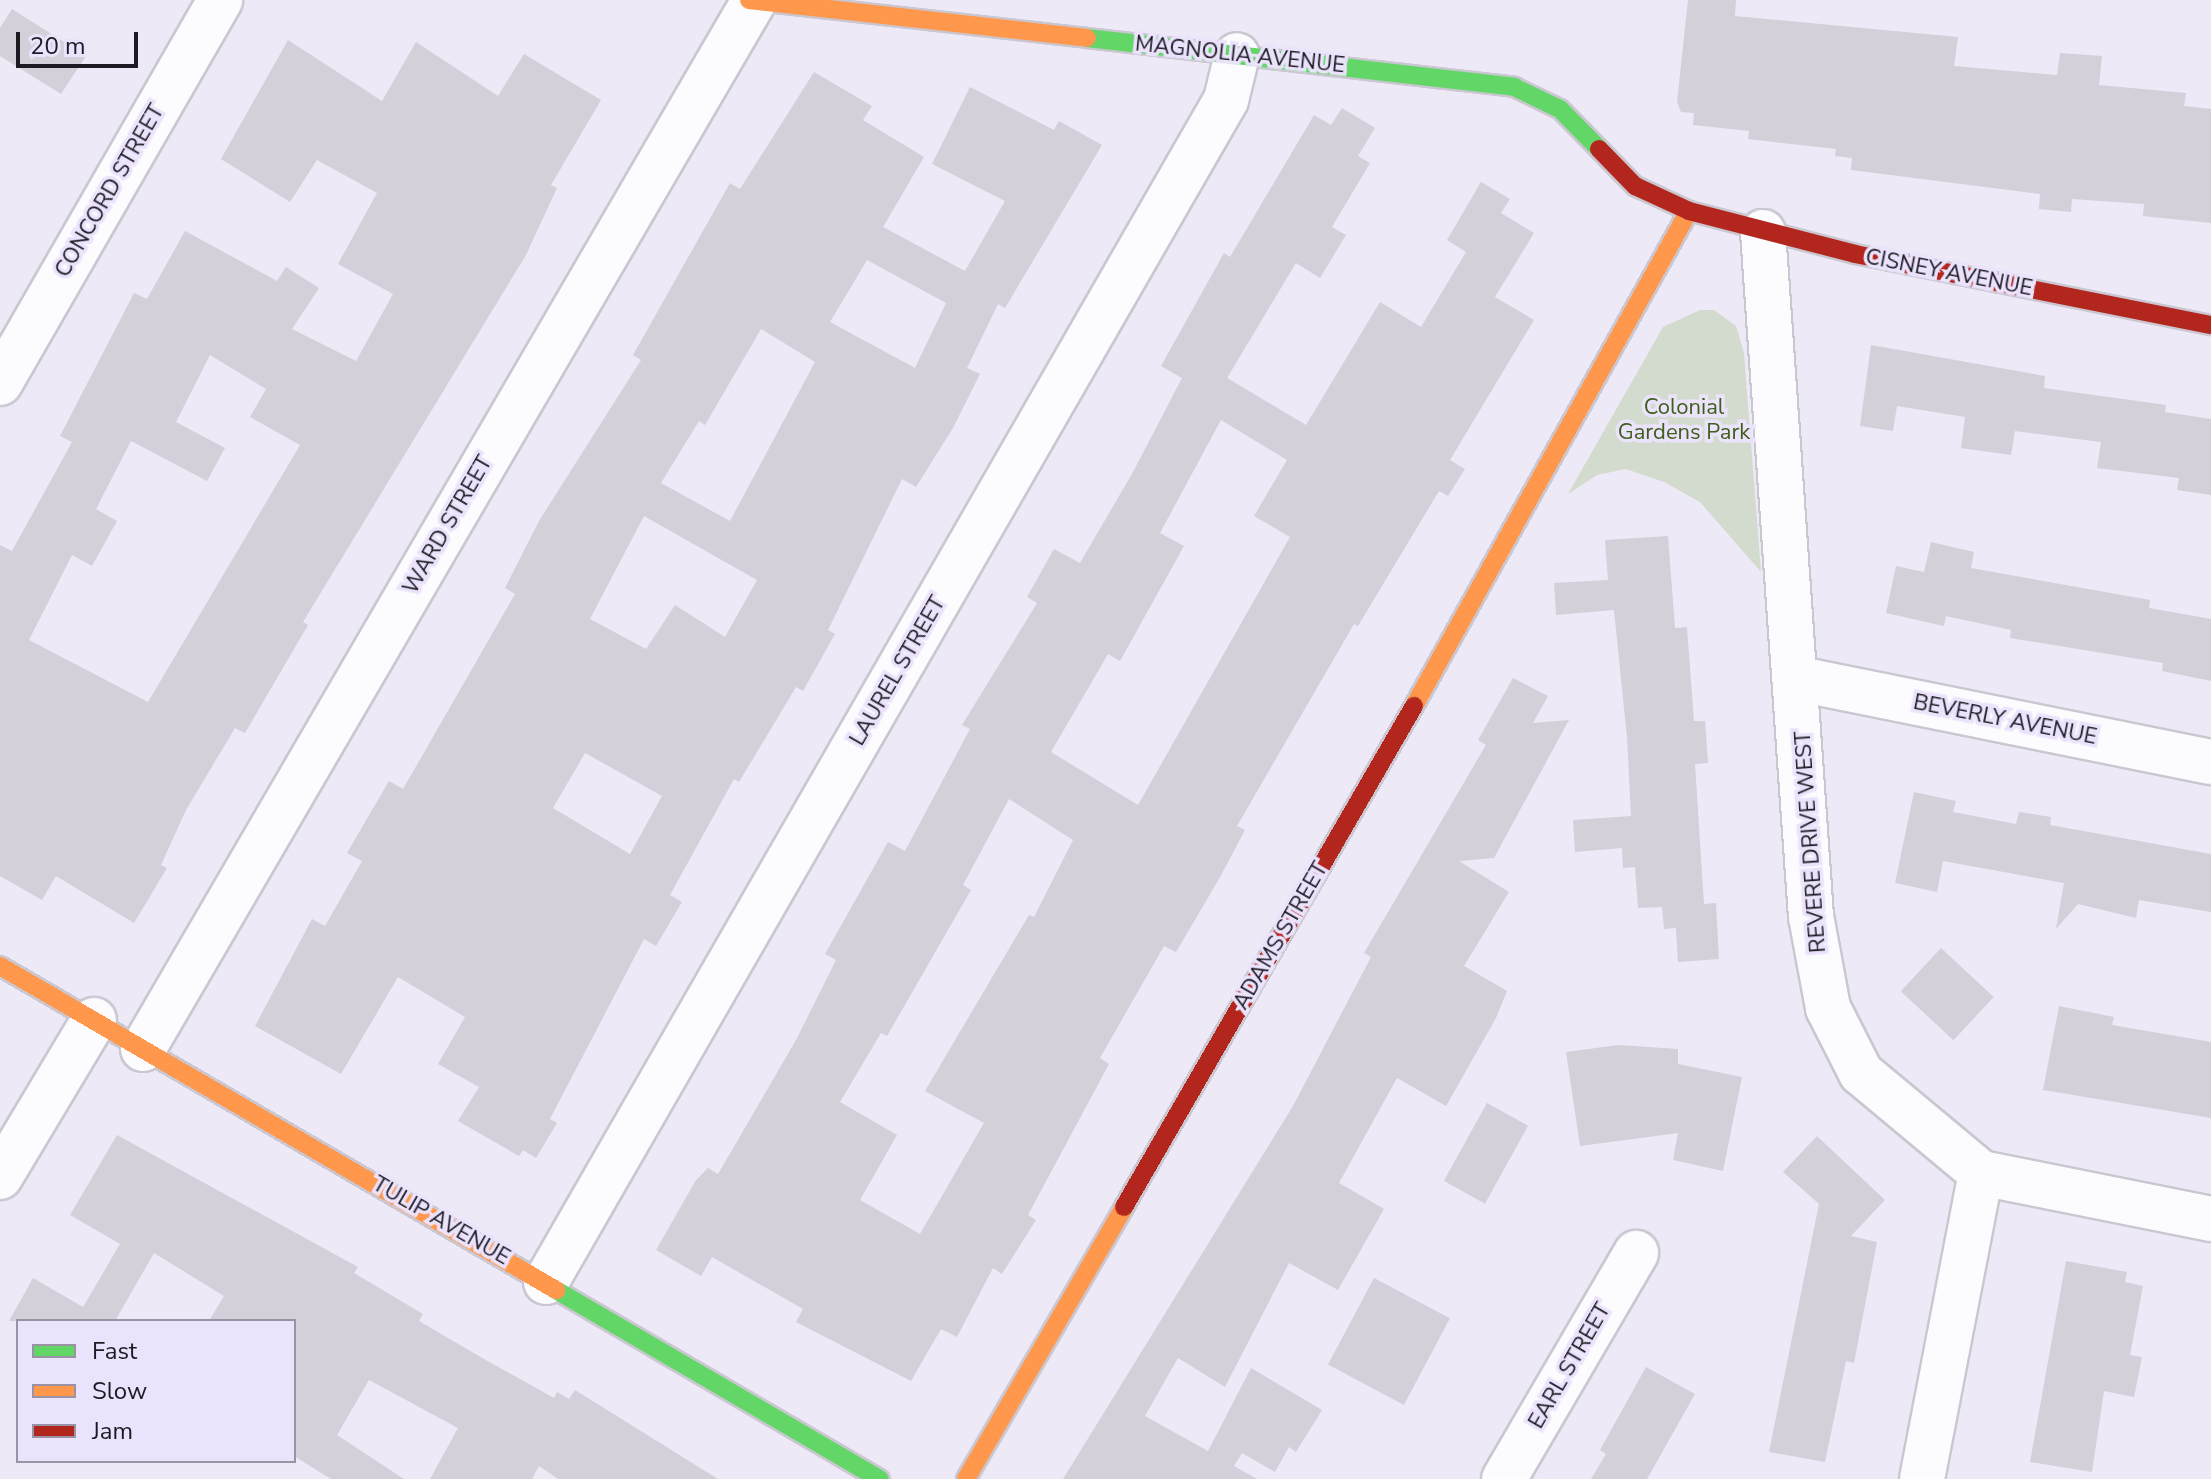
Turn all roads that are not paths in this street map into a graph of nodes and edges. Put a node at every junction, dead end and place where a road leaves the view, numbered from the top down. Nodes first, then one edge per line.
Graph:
1 (220, 0) edge
2 (752, 0) edge
3 (1237, 55) junction
4 (1689, 211) junction
5 (1763, 232) junction
6 (2211, 325) edge
7 (0, 383) edge
8 (1799, 679) junction
9 (2211, 762) edge
10 (0, 966) edge
11 (94, 1020) junction
12 (143, 1049) junction
13 (1981, 1173) junction
14 (0, 1177) edge
15 (2211, 1219) edge
16 (1636, 1253) dead end
17 (546, 1282) junction
18 (880, 1479) edge
19 (966, 1479) edge
20 (1504, 1479) edge
21 (1922, 1479) edge

1 - 7 street, CONCORD STREET
2 - 3 street, MAGNOLIA AVENUE
2 - 12 street, WARD STREET
3 - 4 street, MAGNOLIA AVENUE
3 - 17 street, LAUREL STREET
4 - 5 street, CISNEY AVENUE
4 - 19 street, ADAMS STREET
5 - 6 street, CISNEY AVENUE
5 - 8 street, REVERE DRIVE WEST
8 - 9 street, BEVERLY AVENUE
8 - 13 street, REVERE DRIVE WEST
10 - 11 street, TULIP AVENUE
11 - 12 street, TULIP AVENUE
11 - 14 street
12 - 17 street, TULIP AVENUE
13 - 15 street
13 - 21 street
16 - 20 street, EARL STREET
17 - 18 street, TULIP AVENUE

